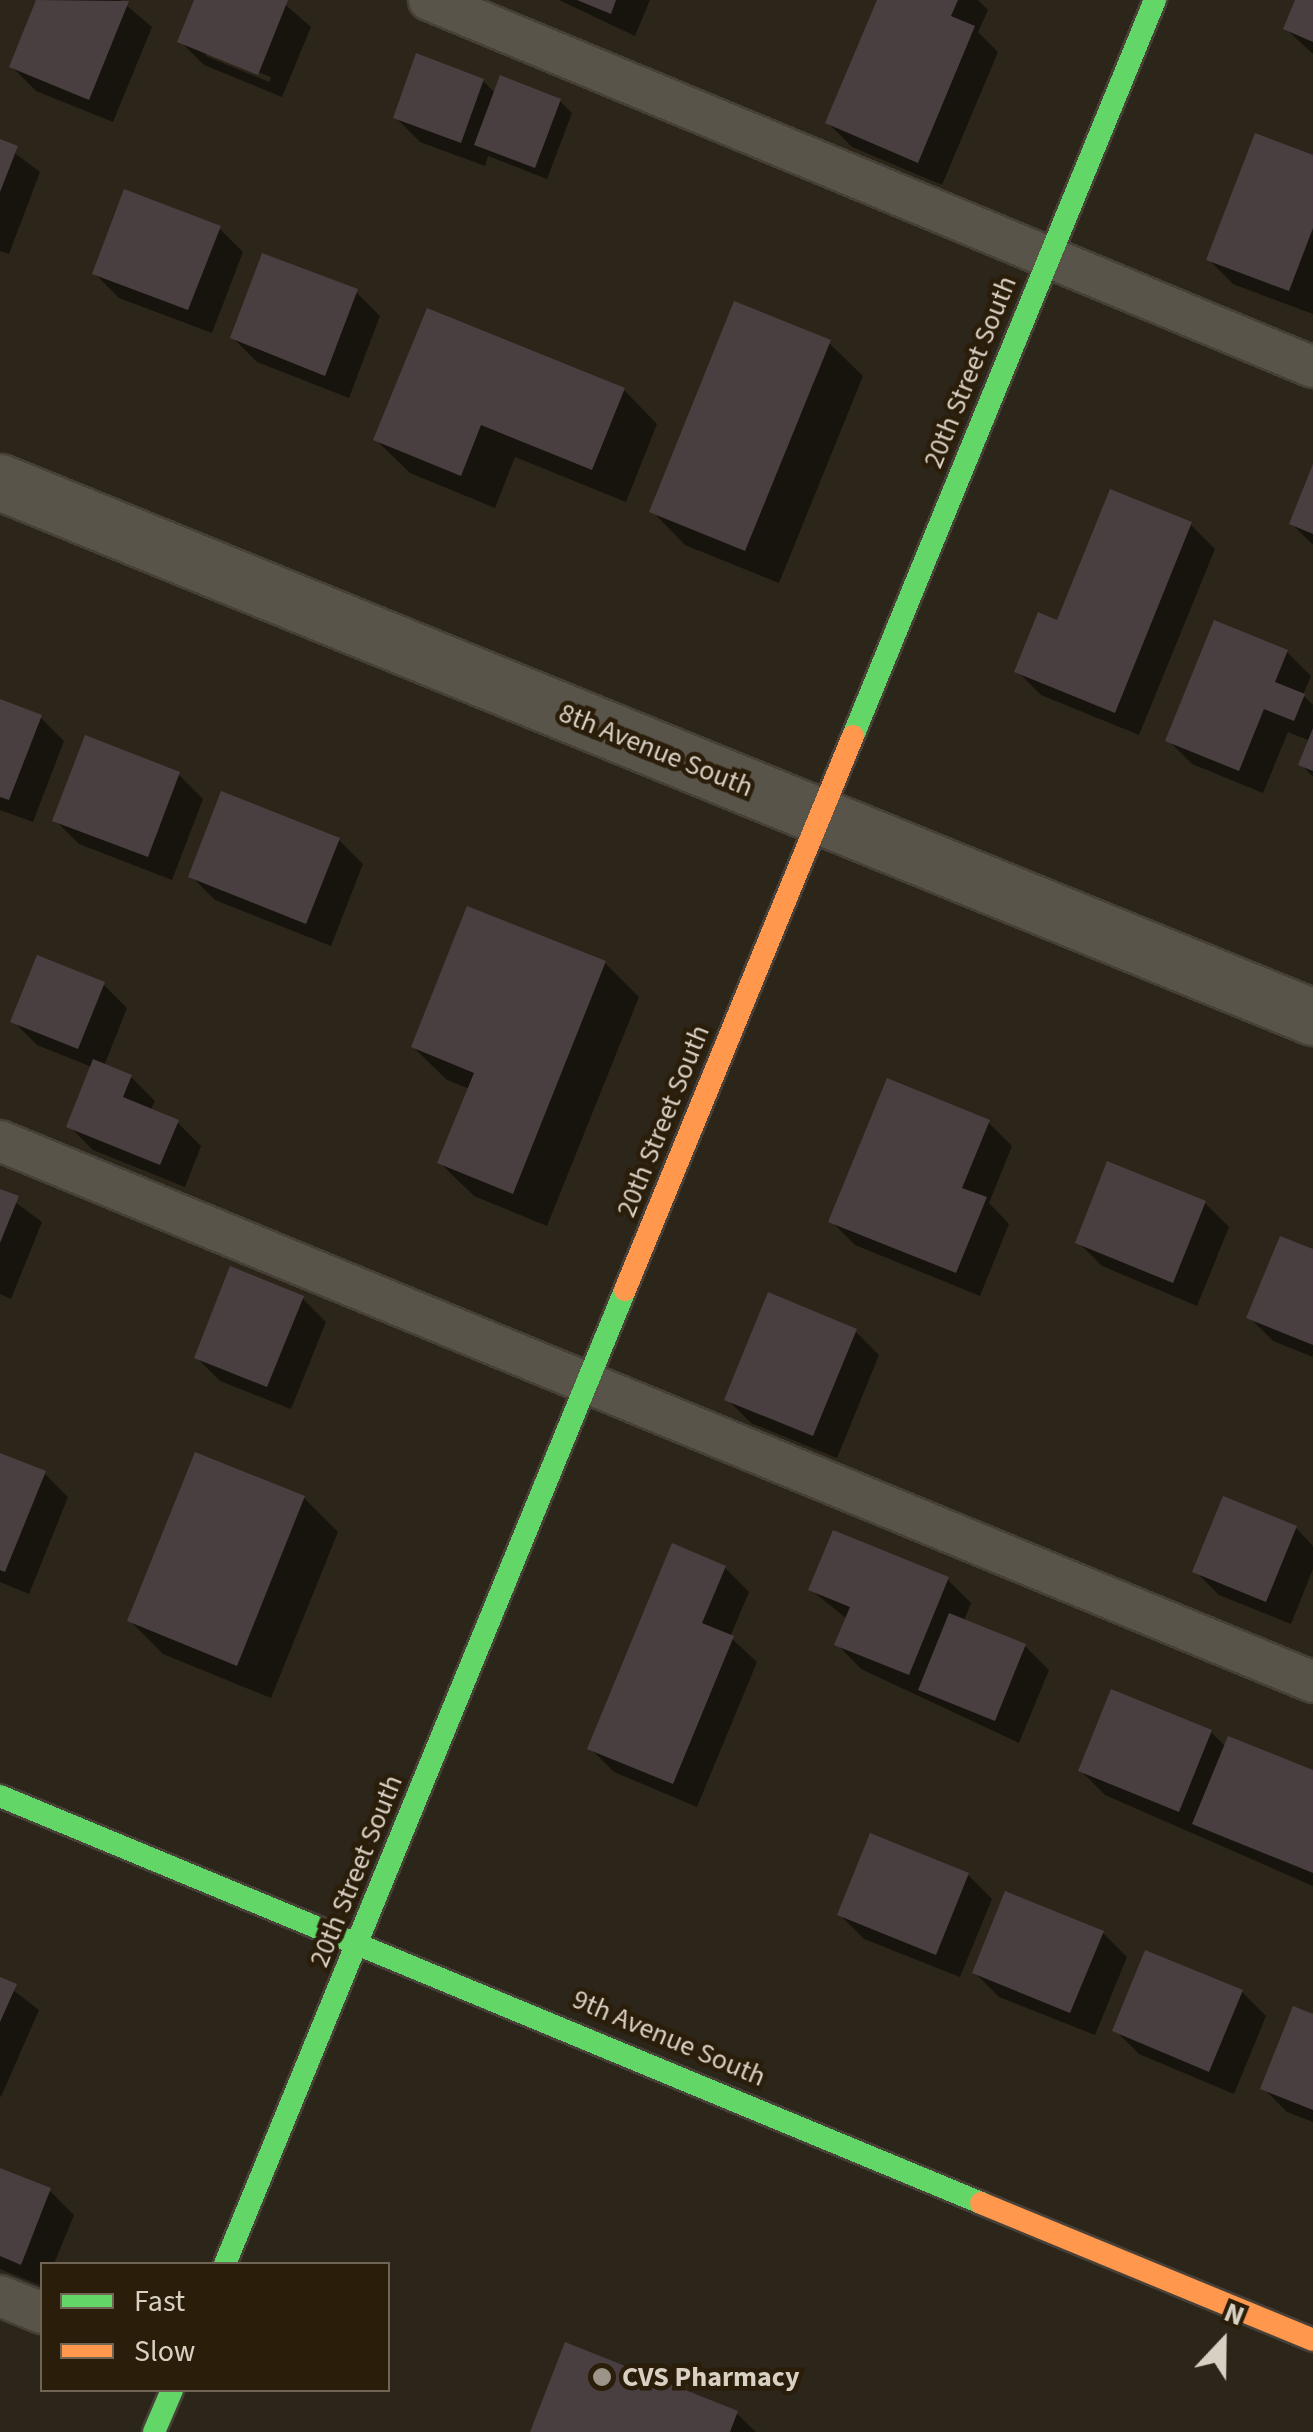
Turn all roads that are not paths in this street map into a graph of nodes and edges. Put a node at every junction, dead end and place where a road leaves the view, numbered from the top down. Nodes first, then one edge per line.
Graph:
1 (429, 0) edge
2 (1156, 0) edge
3 (1050, 257) junction
4 (1313, 367) edge
5 (0, 482) edge
6 (820, 817) junction
7 (1313, 1018) edge
8 (0, 1142) edge
9 (588, 1384) junction
10 (1313, 1682) edge
11 (0, 1796) edge
12 (360, 1941) junction
13 (225, 2262) edge
14 (0, 2296) edge
15 (40, 2312) edge
16 (1313, 2340) edge
17 (171, 2392) edge
18 (154, 2432) edge

1 - 3 lane
2 - 3 street, 20th Street South
3 - 4 lane
3 - 6 street, 20th Street South
5 - 6 street, 8th Avenue South
6 - 7 street, 8th Avenue South
6 - 9 street, 20th Street South
8 - 9 lane
9 - 10 lane
9 - 12 street, 20th Street South
11 - 12 street, 9th Avenue South
12 - 13 street, 20th Street South
12 - 16 street, 9th Avenue South
14 - 15 lane
17 - 18 street

